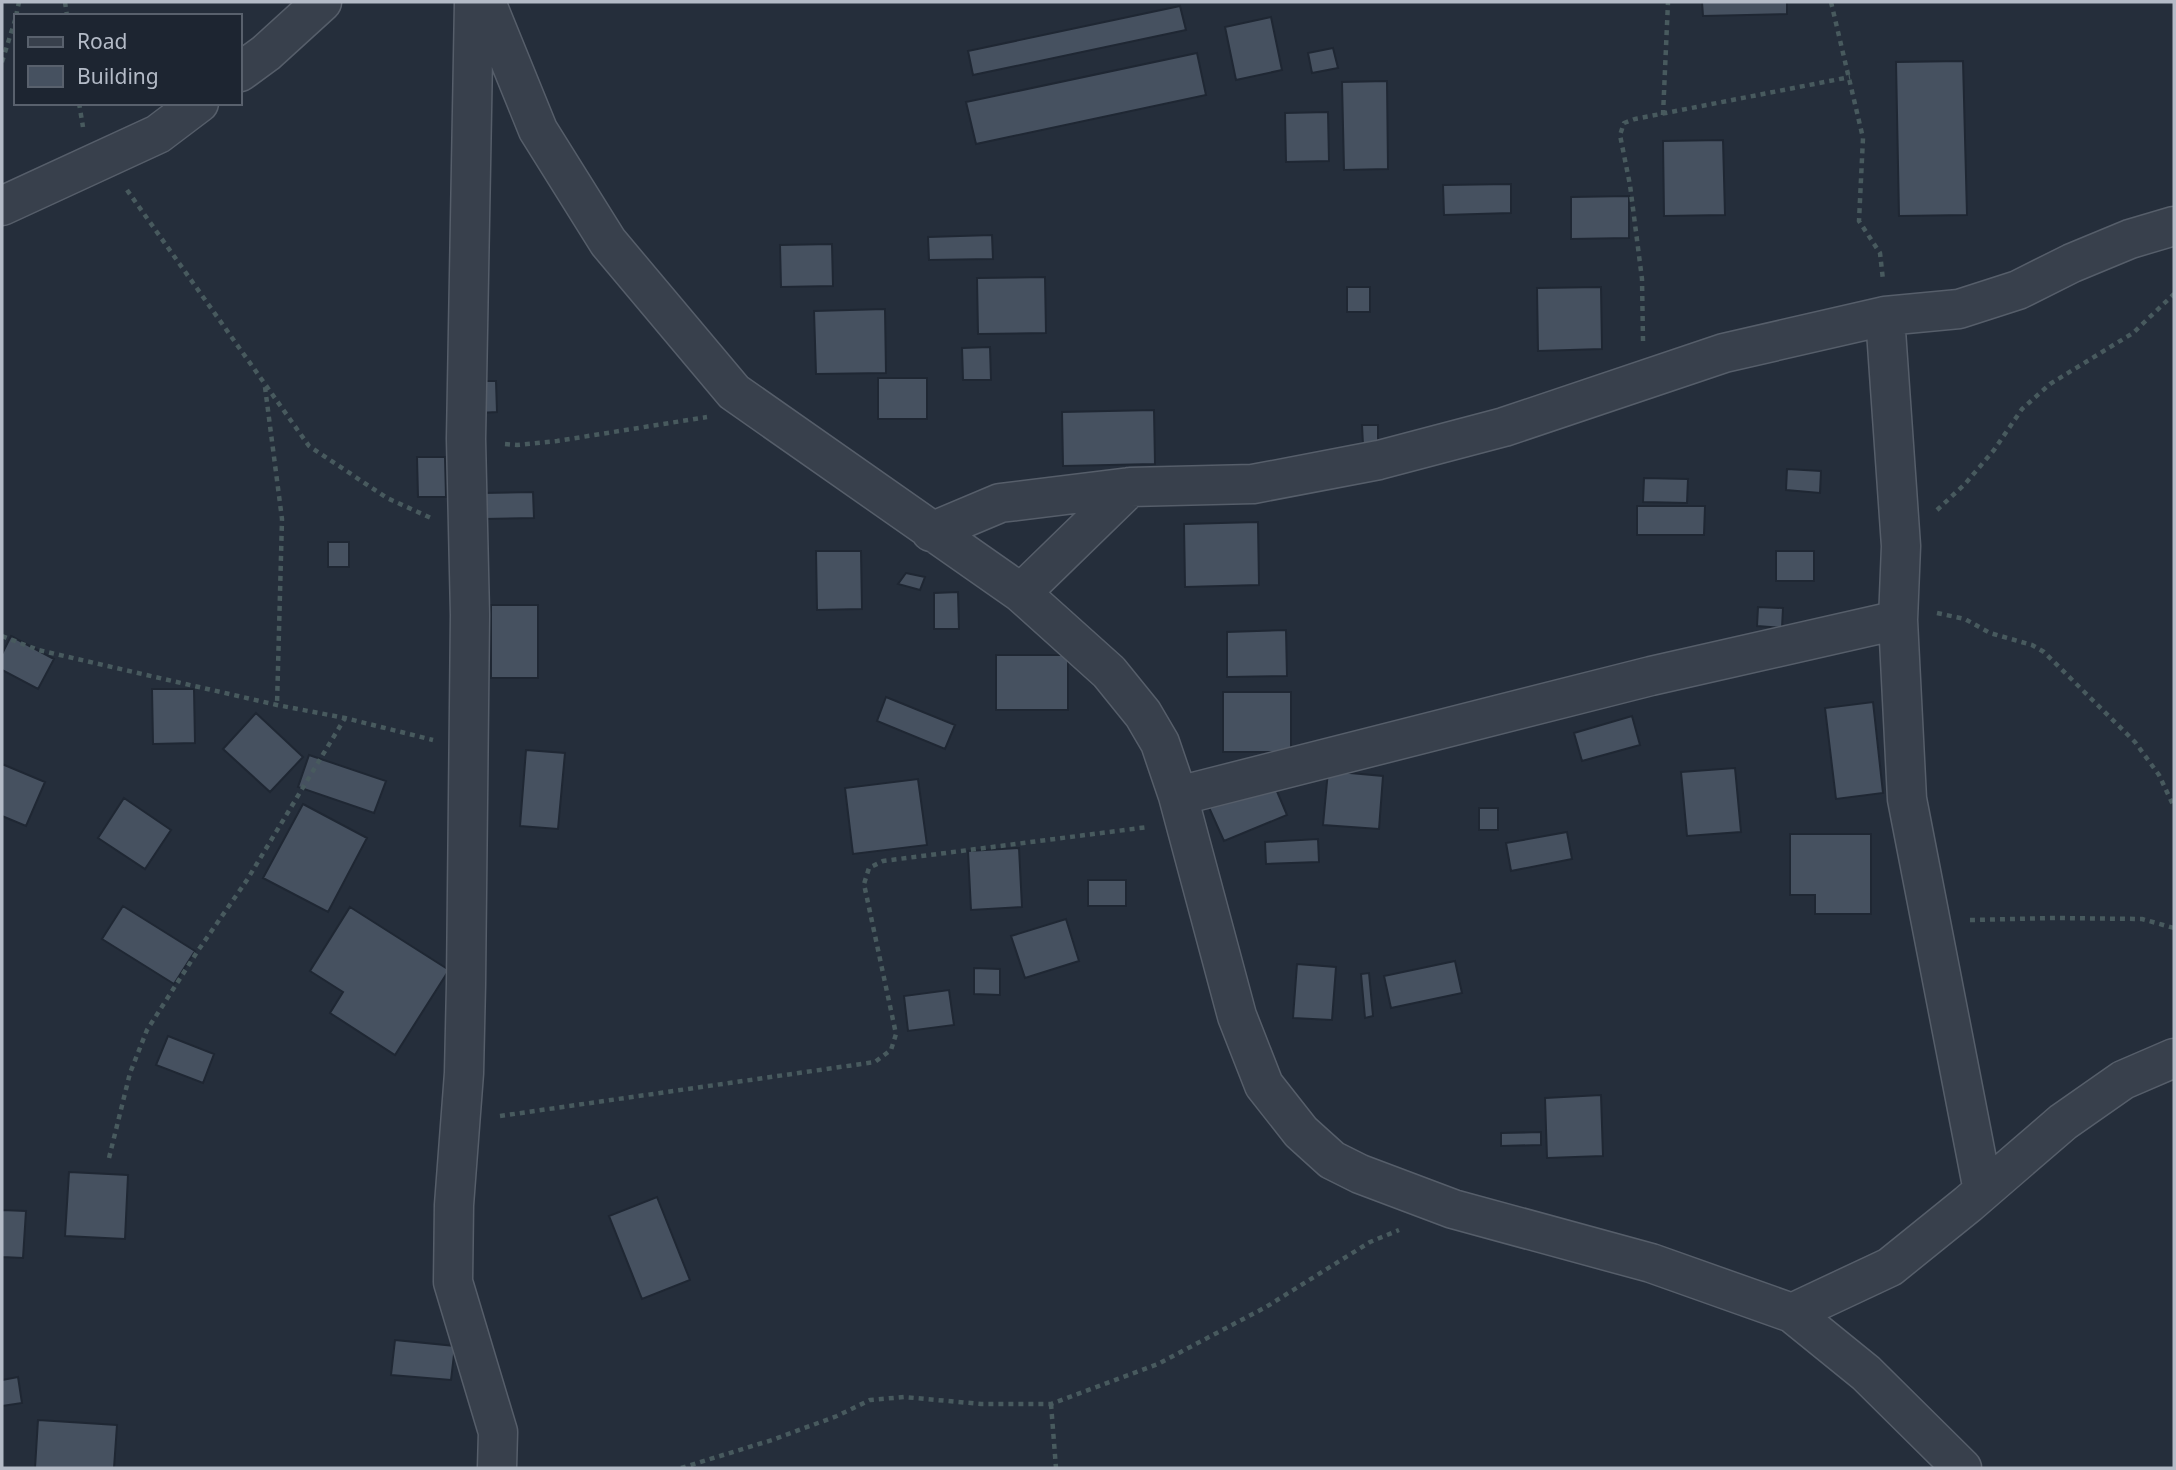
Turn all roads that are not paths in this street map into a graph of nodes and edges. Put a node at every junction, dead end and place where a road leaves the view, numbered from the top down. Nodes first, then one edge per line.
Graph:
1 (322, 2) edge
2 (474, 2) edge
3 (486, 2) edge
4 (242, 70) edge
5 (196, 105) edge
6 (2, 206) edge
7 (2174, 226) edge
8 (1885, 316) junction
9 (1130, 487) junction
10 (931, 532) junction
11 (1021, 593) junction
12 (1898, 615) junction
13 (1181, 809) junction
14 (2174, 1058) edge
15 (1983, 1191) junction
16 (1792, 1313) junction
17 (497, 1468) edge
18 (1962, 1468) edge

1 - 4 street
2 - 17 street
3 - 10 street
5 - 6 street
7 - 8 street
8 - 9 street
8 - 12 street
9 - 10 street
9 - 11 street
10 - 11 street
11 - 13 street
12 - 13 street
12 - 15 street
13 - 16 street
14 - 15 street
15 - 16 street
16 - 18 street

